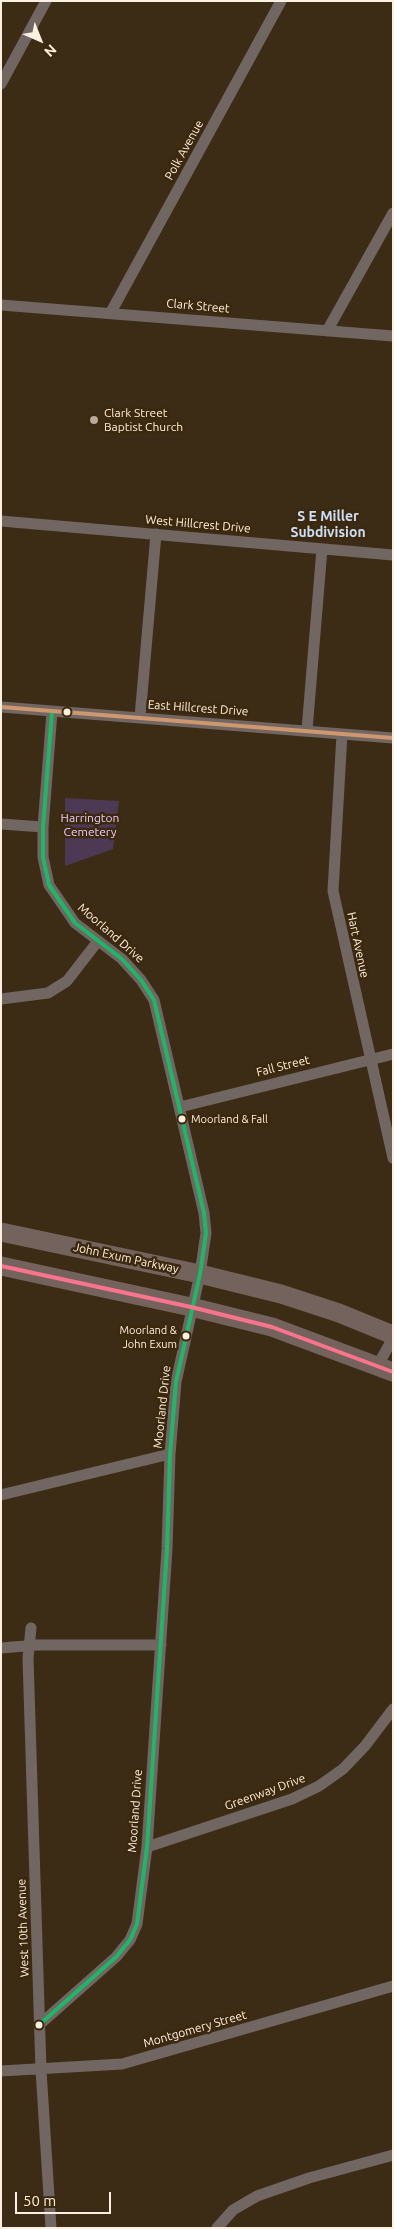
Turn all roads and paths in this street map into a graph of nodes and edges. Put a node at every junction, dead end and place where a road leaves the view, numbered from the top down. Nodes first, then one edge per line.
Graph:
1 (46, 1) edge
2 (281, 1) edge
3 (1, 84) edge
4 (393, 213) edge
5 (1, 305) edge
6 (110, 312) junction
7 (328, 331) junction
8 (393, 336) edge
9 (1, 521) edge
10 (156, 534) junction
11 (322, 549) junction
12 (393, 555) edge
13 (1, 707) edge
14 (52, 712) junction
15 (140, 717) junction
16 (307, 730) junction
17 (342, 734) junction
18 (393, 738) edge
19 (1, 824) edge
20 (43, 827) junction
21 (98, 941) junction
22 (1, 999) edge
23 (393, 1054) edge
24 (369, 1059) junction
25 (180, 1106) junction
26 (393, 1158) edge
27 (1, 1232) edge
28 (2, 1267) edge
29 (200, 1274) junction
30 (192, 1306) junction
31 (393, 1337) edge
32 (385, 1369) edge
33 (170, 1454) junction
34 (1, 1495) edge
35 (31, 1628) dead end
36 (161, 1645) junction
37 (29, 1646) junction
38 (1, 1648) edge
39 (393, 1709) edge
40 (147, 1847) junction
41 (393, 1986) edge
42 (39, 2025) junction
43 (40, 2070) junction
44 (1, 2071) edge
45 (393, 2155) edge
46 (51, 2228) edge
47 (217, 2228) edge

1 - 3 street
2 - 6 street, Polk Avenue
4 - 7 street
5 - 6 street, Clark Street
6 - 7 street, Clark Street
7 - 8 street, Clark Street
9 - 10 street, West Hillcrest Drive
10 - 11 street, West Hillcrest Drive
10 - 15 street
11 - 12 street, West Hillcrest Drive
11 - 16 street
13 - 14 street, East Hillcrest Drive
14 - 15 street, East Hillcrest Drive
14 - 20 street, Moorland Drive
15 - 16 street, East Hillcrest Drive
16 - 17 street, East Hillcrest Drive
17 - 18 street, East Hillcrest Drive
17 - 24 street, Hart Avenue
19 - 20 street
20 - 21 street, Moorland Drive
21 - 22 street
21 - 25 street, Moorland Drive
23 - 24 street, Fall Street
24 - 25 street, Fall Street
24 - 26 street, Hart Avenue
25 - 29 street, Moorland Drive
27 - 29 main road, John Exum Parkway
28 - 30 main road
29 - 30 street, Moorland Drive
29 - 31 main road, John Exum Parkway
30 - 32 main road
30 - 33 street, Moorland Drive
31 - 32 street
33 - 34 street
33 - 36 street, Moorland Drive
35 - 37 street, West 10th Avenue
36 - 37 street
36 - 40 street, Moorland Drive
37 - 38 street
37 - 42 street, West 10th Avenue
39 - 40 street, Greenway Drive
40 - 42 street, Moorland Drive
41 - 43 street, Montgomery Street
42 - 43 street, West 10th Avenue
43 - 44 street, Montgomery Street
43 - 46 street, West 10th Avenue
45 - 47 street

